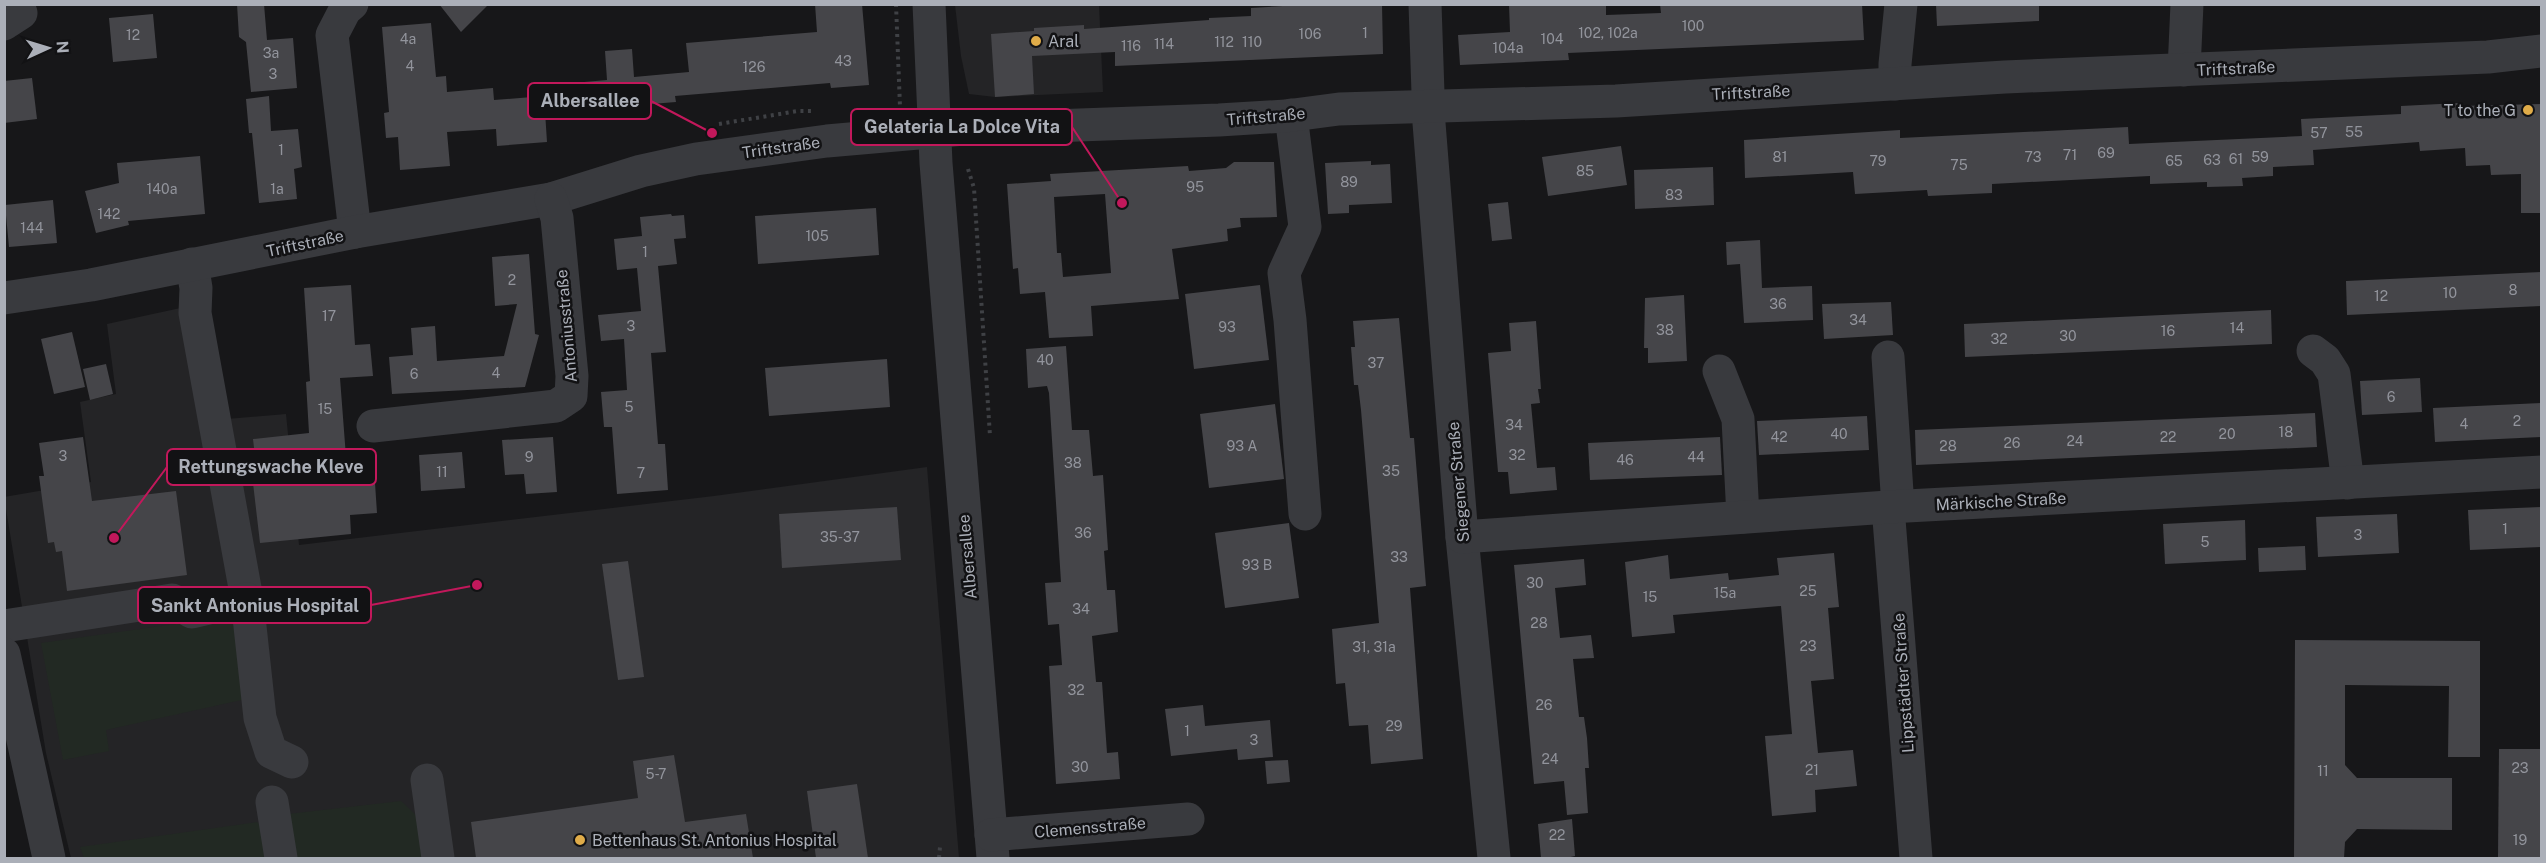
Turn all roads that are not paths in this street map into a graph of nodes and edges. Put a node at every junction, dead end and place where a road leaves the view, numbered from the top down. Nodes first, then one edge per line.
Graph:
1 (352, 4) edge
2 (929, 4) edge
3 (1425, 4) edge
4 (1901, 4) edge
5 (2187, 4) edge
6 (2541, 51) edge
7 (2184, 70) junction
8 (1895, 84) junction
9 (1429, 105) junction
10 (1291, 115) junction
11 (935, 132) junction
12 (551, 199) junction
13 (355, 232) junction
14 (192, 264) junction
15 (4, 298) edge
16 (2313, 351) dead end
17 (1887, 357) dead end
18 (1719, 371) dead end
19 (373, 426) dead end
20 (2541, 472) edge
21 (2348, 483) junction
22 (1893, 507) junction
23 (1305, 514) dead end
24 (1743, 517) junction
25 (1462, 537) junction
26 (247, 598) junction
27 (4, 626) edge
28 (4, 654) edge
29 (292, 762) dead end
30 (427, 780) dead end
31 (272, 802) dead end
32 (1188, 819) dead end
33 (992, 847) edge
34 (49, 858) edge
35 (281, 858) edge
36 (438, 858) edge
37 (1494, 858) edge
38 (1916, 858) edge

1 - 13 street
2 - 11 street, Albersallee
3 - 9 street, Siegener Straße
4 - 8 street
5 - 7 street
6 - 7 street, Triftstraße
7 - 8 street, Triftstraße
8 - 9 street, Triftstraße
9 - 10 street, Triftstraße
9 - 25 street, Siegener Straße
10 - 11 street, Triftstraße
10 - 23 street
11 - 12 street, Triftstraße
11 - 33 street, Albersallee
12 - 13 street, Triftstraße
12 - 19 street, Antoniusstraße
13 - 14 street, Triftstraße
14 - 15 street, Triftstraße
14 - 26 street
16 - 21 street
17 - 22 street, Lippstädter Straße
18 - 24 street
20 - 21 street, Märkische Straße
21 - 22 street, Märkische Straße
22 - 24 street, Märkische Straße
22 - 38 street, Lippstädter Straße
24 - 25 street, Märkische Straße
25 - 37 street, Siegener Straße
26 - 27 street
26 - 29 street
28 - 34 street
30 - 36 street
31 - 35 street
32 - 33 street, Clemensstraße

